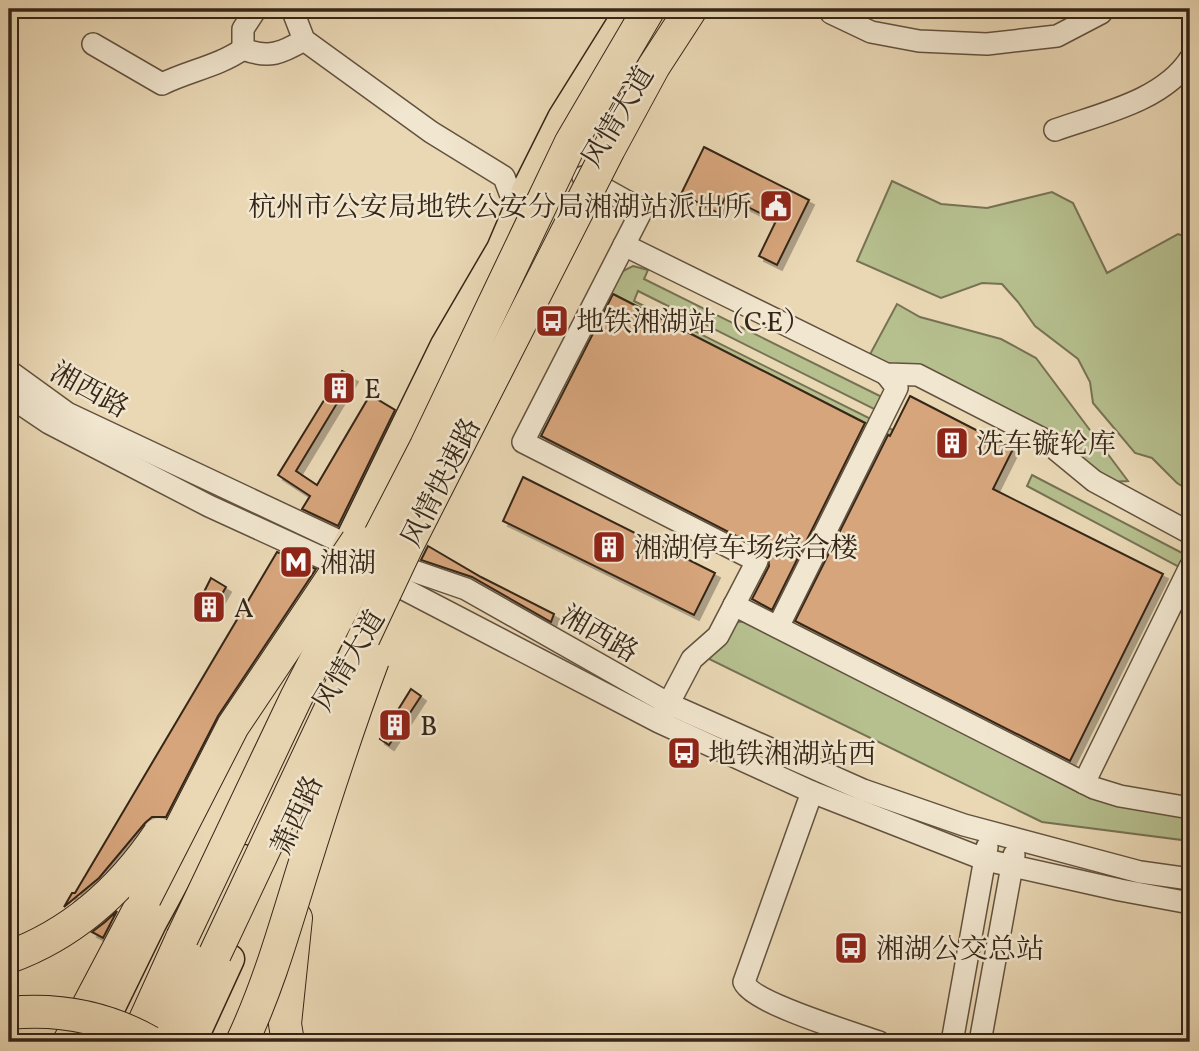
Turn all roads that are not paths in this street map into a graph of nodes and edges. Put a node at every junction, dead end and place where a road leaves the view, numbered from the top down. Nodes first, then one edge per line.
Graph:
1 (256, 9) edge
2 (292, 9) edge
3 (630, 9) edge
4 (649, 9) edge
5 (685, 9) edge
6 (691, 9) edge
7 (829, 9) edge
8 (1104, 9) edge
9 (304, 40) junction
10 (93, 44) dead end
11 (243, 49) junction
12 (1190, 59) edge
13 (1055, 130) dead end
14 (581, 175) junction
15 (510, 193) dead end
16 (624, 245) junction
17 (501, 250) junction
18 (519, 328) junction
19 (9, 371) edge
20 (886, 374) junction
21 (9, 396) edge
22 (426, 446) junction
23 (1190, 533) edge
24 (343, 555) junction
25 (369, 564) junction
26 (1190, 567) edge
27 (399, 575) junction
28 (734, 605) junction
29 (778, 627) junction
30 (664, 713) junction
31 (233, 726) junction
32 (1084, 783) junction
33 (812, 792) junction
34 (1190, 808) edge
35 (989, 831) junction
36 (1017, 839) junction
37 (986, 860) junction
38 (1012, 866) junction
39 (302, 872) junction
40 (1190, 880) edge
41 (261, 892) junction
42 (1190, 903) edge
43 (9, 957) edge
44 (195, 957) junction
45 (9, 1013) edge
46 (161, 1036) edge
47 (69, 1042) edge
48 (94, 1042) edge
49 (135, 1042) edge
50 (192, 1042) edge
51 (242, 1042) edge
52 (288, 1042) edge
53 (879, 1042) edge
54 (952, 1042) edge
55 (980, 1042) edge

1 - 11 street
2 - 9 street
3 - 17 main road, 风情大道
4 - 22 highway, 风情快速路, bridge
5 - 14 main road, 风情大道
6 - 18 highway, 风情快速路, bridge
7 - 8 street
9 - 11 street
9 - 15 street
10 - 11 street
12 - 13 street
14 - 16 street
14 - 27 main road, 风情大道
16 - 20 street
16 - 28 street
17 - 24 main road, 风情大道
17 - 25 main road
18 - 39 highway, bridge
18 - 46 highway, 风情快速路, bridge
19 - 24 street, 湘西路
20 - 23 street
20 - 29 street
21 - 24 street, 湘西路
22 - 31 highway, bridge
22 - 49 highway, 风情快速路, bridge
24 - 25 street, 湘西路
24 - 48 main road, 风情大道
25 - 27 street, 湘西路
26 - 32 street
27 - 30 street, 湘西路
27 - 30 street, 湘西路
27 - 41 main road, 萧西路
27 - 44 main road, 风情大道
28 - 29 street
28 - 30 street
29 - 32 street
30 - 33 street, 湘西路
30 - 35 street, 湘西路
31 - 43 highway, bridge
31 - 47 highway, bridge
32 - 34 street
33 - 37 street, 湘西路
33 - 53 street
35 - 36 street, 湘西路
35 - 37 street
36 - 38 street
36 - 40 street, 湘西路
37 - 38 street, 湘西路
37 - 54 street
38 - 42 street, 湘西路
38 - 55 street
39 - 51 highway, bridge
39 - 52 highway, bridge
41 - 44 main road
41 - 50 main road, 萧西路
44 - 46 main road, 风情大道
45 - 46 highway, bridge

